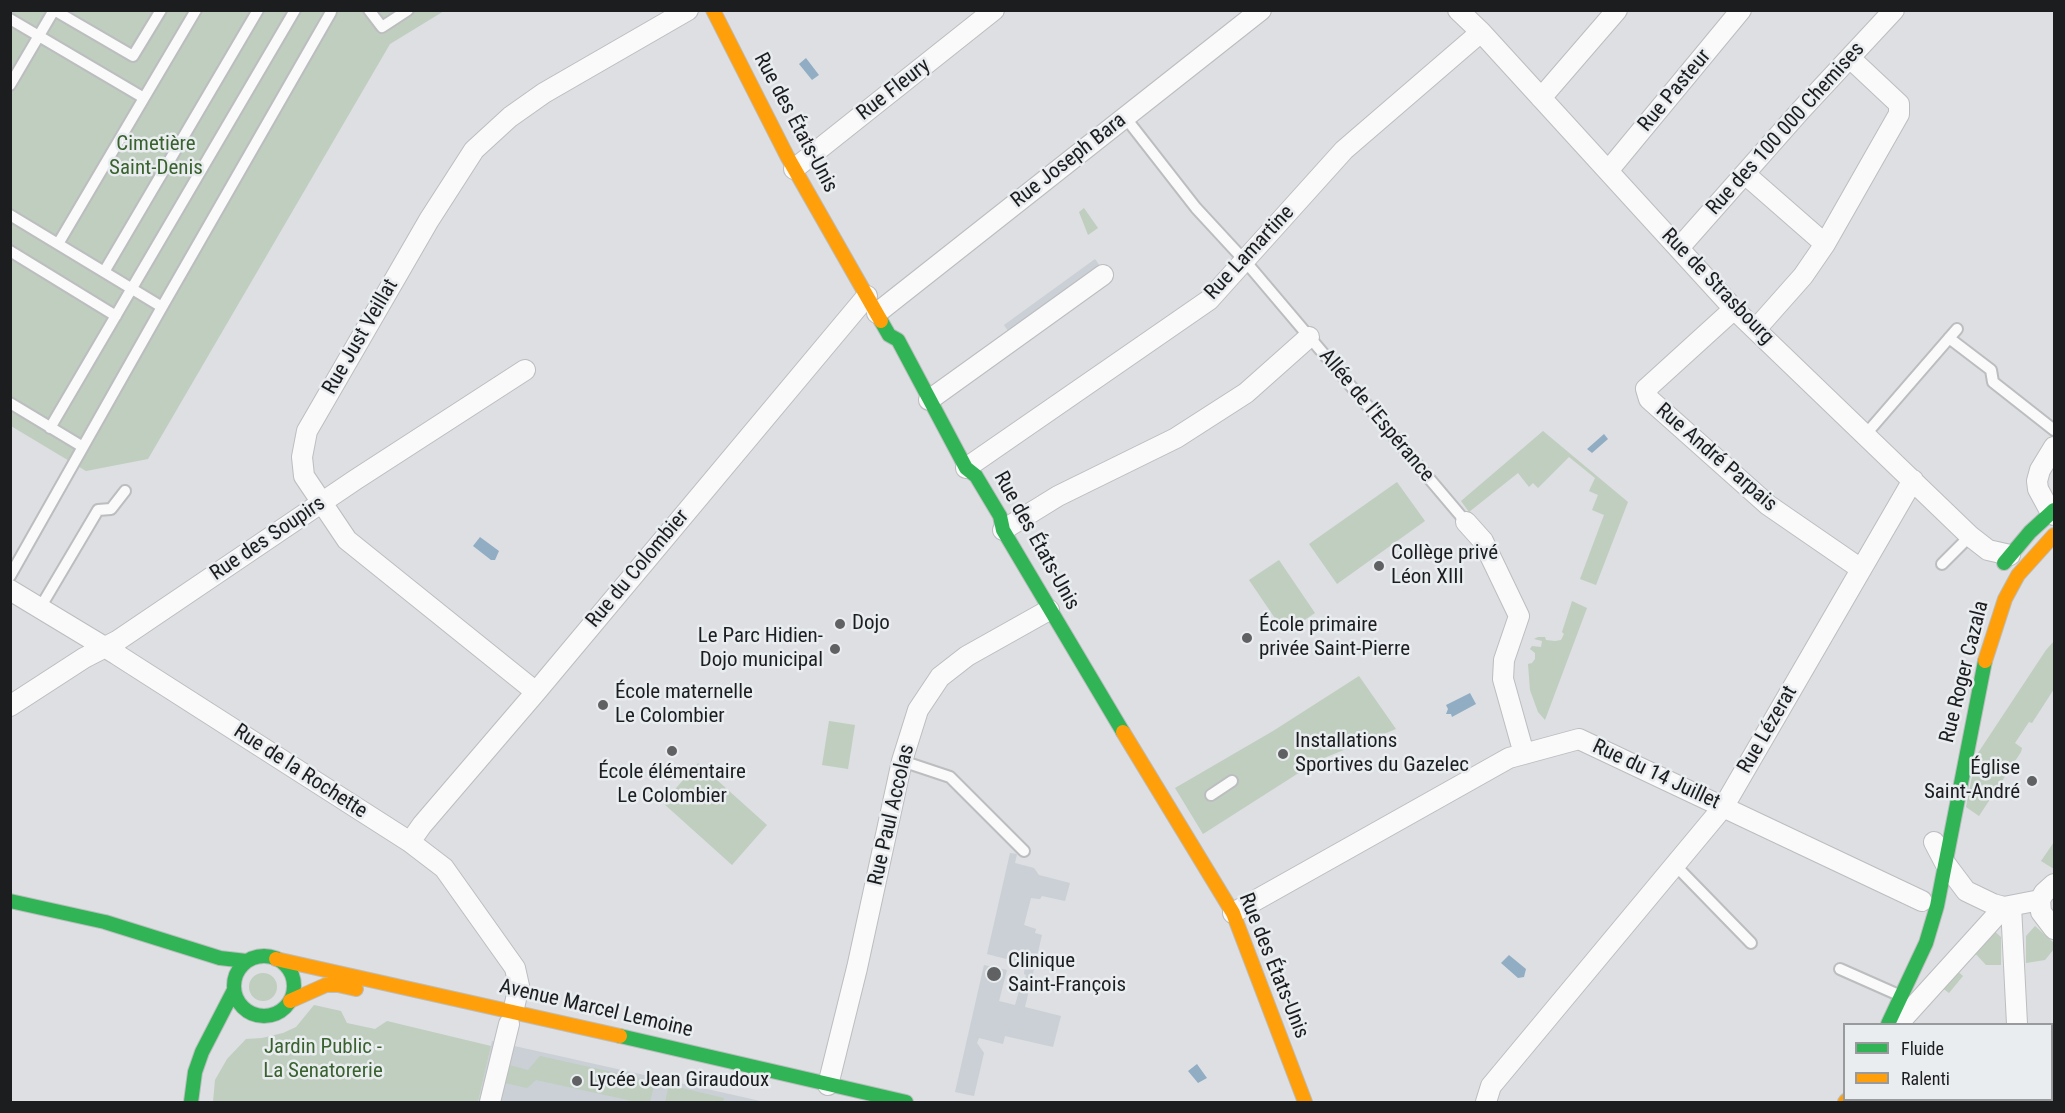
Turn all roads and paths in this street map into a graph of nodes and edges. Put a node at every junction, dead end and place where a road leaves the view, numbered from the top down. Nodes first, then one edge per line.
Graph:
1 (54, 10) edge
2 (162, 10) edge
3 (196, 10) edge
4 (258, 10) edge
5 (295, 10) edge
6 (369, 10) edge
7 (408, 10) edge
8 (688, 10) edge
9 (713, 10) edge
10 (993, 10) edge
11 (1261, 10) edge
12 (1458, 10) edge
13 (1617, 10) edge
14 (1741, 10) edge
15 (1894, 10) edge
16 (331, 11) edge
17 (10, 19) edge
18 (1481, 32) junction
19 (39, 35) junction
20 (1850, 58) junction
21 (10, 85) edge
22 (144, 98) junction
23 (1541, 98) junction
24 (1125, 117) junction
25 (794, 169) junction
26 (1608, 171) junction
27 (1745, 174) junction
28 (10, 215) edge
29 (58, 244) junction
30 (1825, 244) junction
31 (1679, 249) junction
32 (10, 251) edge
33 (1245, 261) junction
34 (104, 272) junction
35 (1103, 275) dead end
36 (132, 289) junction
37 (867, 296) junction
38 (162, 307) junction
39 (1734, 309) junction
40 (877, 313) junction
41 (116, 316) junction
42 (1756, 329) junction
43 (1957, 329) dead end
44 (1310, 338) junction
45 (1949, 338) junction
46 (525, 370) dead end
47 (929, 400) junction
48 (10, 403) edge
49 (50, 428) junction
50 (2055, 430) edge
51 (1866, 434) junction
52 (83, 447) junction
53 (2055, 447) edge
54 (966, 468) junction
55 (1913, 480) junction
56 (125, 491) dead end
57 (323, 503) junction
58 (2053, 513) edge
59 (1466, 522) joint
60 (1003, 530) junction
61 (2055, 535) edge
62 (1970, 536) junction
63 (2004, 563) junction
64 (1942, 564) dead end
65 (1861, 568) junction
66 (10, 576) edge
67 (10, 590) edge
68 (2005, 599) junction
69 (40, 608) junction
70 (1050, 611) junction
71 (105, 648) junction
72 (1974, 650) dead end
73 (536, 692) junction
74 (1963, 704) dead end
75 (10, 706) edge
76 (1524, 754) junction
77 (902, 761) junction
78 (1232, 781) dead end
79 (1210, 795) dead end
80 (1724, 806) junction
81 (1935, 836) dead end
82 (410, 842) junction
83 (1024, 851) dead end
84 (1937, 862) junction
85 (1677, 866) junction
86 (2055, 884) edge
87 (2040, 900) junction
88 (10, 901) edge
89 (1924, 907) junction
90 (2007, 907) junction
91 (1233, 913) junction
92 (2055, 929) edge
93 (167, 942) junction
94 (1751, 943) dead end
95 (276, 959) junction
96 (246, 961) junction
97 (203, 968) dead end
98 (1840, 969) dead end
99 (230, 987) junction
100 (1901, 995) junction
101 (290, 1001) junction
102 (511, 1018) junction
103 (1888, 1023) edge
104 (1899, 1023) edge
105 (2017, 1023) edge
106 (225, 1036) dead end
107 (202, 1052) junction
108 (828, 1085) junction
109 (191, 1102) edge
110 (490, 1102) edge
111 (853, 1102) edge
112 (906, 1102) edge
113 (1305, 1102) edge
114 (1486, 1102) edge

1 - 2 lane
1 - 19 lane
3 - 22 lane
4 - 34 lane
5 - 36 lane
6 - 7 lane
8 - 57 street, Rue Just Veillat
9 - 25 main road, Rue des États-Unis
10 - 25 street, Rue Fleury
11 - 24 street, Rue Joseph Bara
12 - 18 street, Rue de Strasbourg
13 - 23 street
14 - 26 street, Rue Pasteur
15 - 20 street, Rue des 100 000 Chemises
16 - 38 lane
17 - 19 lane
18 - 23 street, Rue de Strasbourg
18 - 33 street, Rue Lamartine
19 - 21 lane
19 - 22 lane
20 - 27 street, Rue des 100 000 Chemises
20 - 30 street
22 - 29 lane
23 - 26 street, Rue de Strasbourg
24 - 33 lane, Allée de l'Espérance
24 - 40 street, Rue Joseph Bara
25 - 37 main road, Rue des États-Unis
26 - 31 street, Rue de Strasbourg
27 - 30 street
27 - 31 street, Rue des 100 000 Chemises
28 - 29 lane
29 - 34 lane
30 - 42 street
31 - 39 street, Rue de Strasbourg
32 - 41 lane
33 - 44 lane, Allée de l'Espérance
33 - 54 street, Rue Lamartine
34 - 36 lane
35 - 47 street
36 - 38 lane
36 - 41 lane
37 - 40 main road, Rue des États-Unis
37 - 73 street, Rue du Colombier
38 - 52 lane
39 - 42 street, Rue de Strasbourg
39 - 65 street, Rue André Parpais
40 - 47 main road, Rue des États-Unis
41 - 49 lane
42 - 51 street, Rue de Strasbourg
43 - 45 lane
44 - 59 lane, Allée de l'Espérance
44 - 60 street
45 - 50 lane
45 - 51 lane
46 - 57 street, Rue des Soupirs
47 - 54 main road, Rue des États-Unis
48 - 49 lane
49 - 52 lane
51 - 55 street, Rue de Strasbourg
52 - 66 lane
53 - 58 street
54 - 60 main road, Rue des États-Unis
55 - 62 street, Rue de Strasbourg
55 - 65 street, Rue Lézerat
56 - 69 lane
57 - 71 street, Rue des Soupirs
57 - 73 street, Rue Just Veillat
58 - 63 main road
59 - 76 street, Allée de l'Espérance
60 - 70 main road, Rue des États-Unis
61 - 68 main road, Rue Roger Cazala
62 - 63 street, Rue de Strasbourg
62 - 64 lane
63 - 68 street
65 - 80 street, Rue Lézerat
67 - 69 street, Rue de la Rochette
68 - 84 main road, Rue Roger Cazala
69 - 71 street, Rue de la Rochette
70 - 77 street, Rue Paul Accolas
70 - 91 main road, Rue des États-Unis
71 - 75 street, Rue des Soupirs
71 - 82 street, Rue de la Rochette
72 - 74 main road, Rue Roger Cazala
73 - 82 street, Rue du Colombier
76 - 80 street, Rue du 14 Juillet
76 - 91 street, Rue du 14 Juillet
77 - 83 lane
77 - 108 street, Rue Paul Accolas
78 - 79 lane
80 - 85 street, Rue Lézerat
80 - 89 street, Rue du 14 Juillet
81 - 84 street
82 - 102 street, Rue de la Rochette
84 - 89 main road, Rue Roger Cazala
84 - 90 street
85 - 94 lane
85 - 114 street, Rue Lézerat
86 - 87 street
87 - 90 street
87 - 92 street
88 - 93 main road
89 - 100 main road
89 - 100 main road
90 - 104 street
90 - 105 street
91 - 113 main road, Rue des États-Unis
93 - 96 main road
93 - 97 main road
95 - 96 main road
95 - 101 main road
95 - 102 main road, Avenue Marcel Lemoine
96 - 99 main road
98 - 100 lane
99 - 101 main road
99 - 107 main road
100 - 103 main road
101 - 102 main road, Avenue Marcel Lemoine
102 - 108 main road, Avenue Marcel Lemoine
102 - 110 street, Rue de la Rochette
102 - 111 main road, Avenue Marcel Lemoine
106 - 107 main road
107 - 109 main road
108 - 112 main road, Avenue Marcel Lemoine

